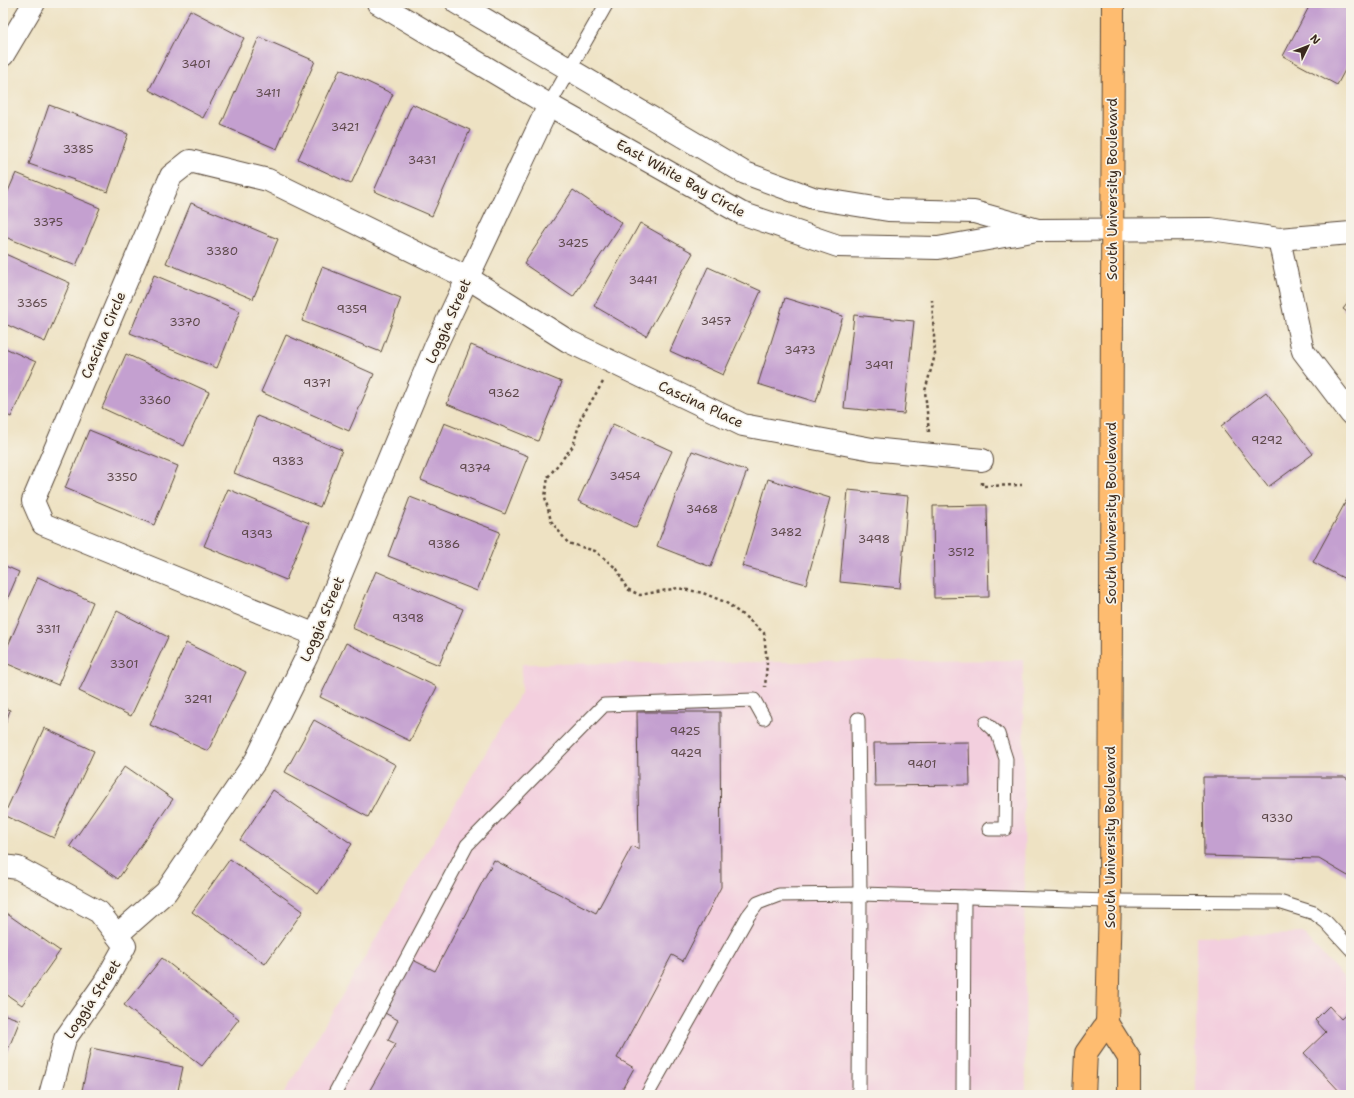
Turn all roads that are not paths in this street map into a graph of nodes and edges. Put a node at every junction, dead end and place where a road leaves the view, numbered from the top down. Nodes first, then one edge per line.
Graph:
1 (34, 3) edge
2 (378, 3) edge
3 (456, 3) edge
4 (607, 3) edge
5 (1113, 3) edge
6 (3, 55) edge
7 (569, 70) junction
8 (549, 105) junction
9 (1112, 229) junction
10 (1038, 230) junction
11 (1351, 233) edge
12 (1279, 239) junction
13 (468, 278) junction
14 (1351, 414) edge
15 (982, 460) dead end
16 (316, 635) junction
17 (764, 718) dead end
18 (858, 719) dead end
19 (986, 723) dead end
20 (989, 829) dead end
21 (3, 866) edge
22 (860, 894) junction
23 (964, 897) junction
24 (1110, 901) junction
25 (117, 936) junction
26 (1351, 949) edge
27 (1107, 1023) junction
28 (50, 1095) edge
29 (334, 1095) edge
30 (647, 1095) edge
31 (859, 1095) edge
32 (963, 1095) edge
33 (1084, 1095) edge
34 (1129, 1095) edge

1 - 6 street
2 - 8 street, East White Bay Circle
3 - 7 street
4 - 7 lane
5 - 9 main road, South University Boulevard
7 - 8 lane
7 - 10 street
8 - 10 street, East White Bay Circle
8 - 13 street, Loggia Street
9 - 10 street
9 - 12 street
9 - 24 main road, South University Boulevard
11 - 12 street
12 - 14 street
13 - 15 street, Cascina Place
13 - 16 street, Loggia Street
13 - 16 street, Cascina Circle
16 - 25 street, Loggia Street
17 - 29 lane
18 - 22 lane
19 - 20 lane
21 - 25 street
22 - 23 lane
22 - 30 lane
22 - 31 lane
23 - 24 lane
23 - 32 lane
24 - 26 lane
24 - 27 main road, South University Boulevard
25 - 28 street, Loggia Street
27 - 33 main road
27 - 34 main road

